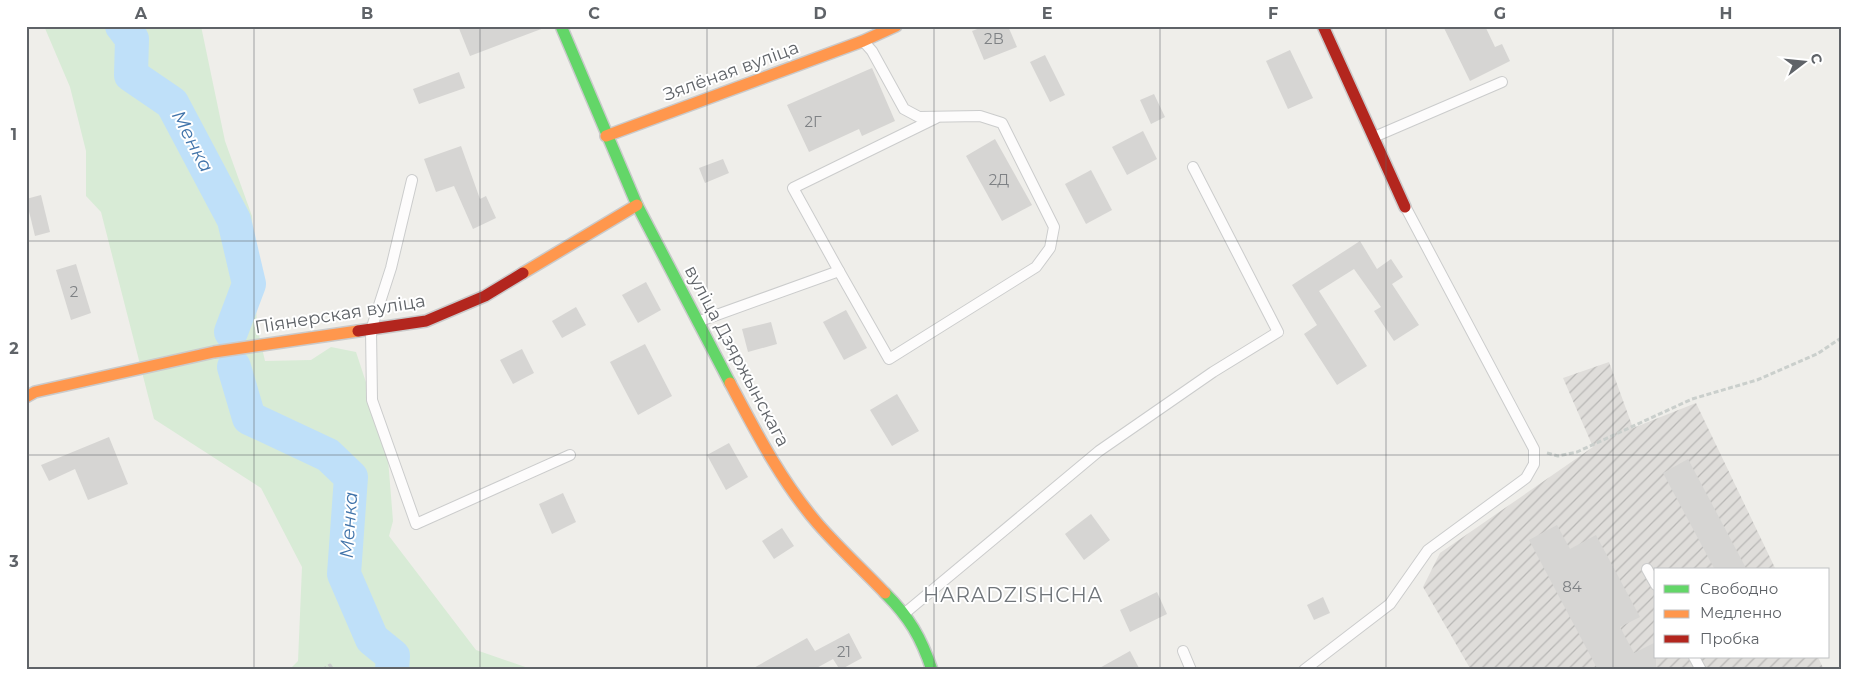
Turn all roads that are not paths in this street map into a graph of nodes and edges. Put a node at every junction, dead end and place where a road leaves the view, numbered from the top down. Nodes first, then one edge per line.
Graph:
1 (561, 26) edge
2 (896, 26) edge
3 (1323, 26) edge
4 (863, 41) junction
5 (1502, 82) dead end
6 (939, 117) junction
7 (606, 136) junction
8 (1374, 138) junction
9 (1193, 167) dead end
10 (412, 180) dead end
11 (637, 205) junction
12 (1405, 207) joint
13 (839, 271) junction
14 (697, 322) junction
15 (371, 330) junction
16 (26, 396) edge
17 (570, 455) dead end
18 (1647, 569) dead end
19 (1654, 581) edge
20 (904, 613) junction
21 (1183, 651) dead end
22 (1695, 658) edge
23 (932, 670) edge
24 (1192, 670) edge
25 (1304, 670) edge
26 (1701, 670) edge

1 - 7 street, вуліца Дзяржынскага
2 - 4 street, Зялёная вуліца
3 - 8 street
4 - 6 lane
4 - 7 street, Зялёная вуліца
5 - 8 lane
6 - 13 lane
6 - 13 lane
7 - 11 street, вуліца Дзяржынскага
8 - 12 street
9 - 20 lane
10 - 15 lane
11 - 14 street, вуліца Дзяржынскага
11 - 15 street, Піянерская вуліца
12 - 25 lane
13 - 14 lane
14 - 20 street, вуліца Дзяржынскага
15 - 16 street, Піянерская вуліца
15 - 17 lane
18 - 19 lane
20 - 23 street, вуліца Дзяржынскага
21 - 24 lane
22 - 26 lane

